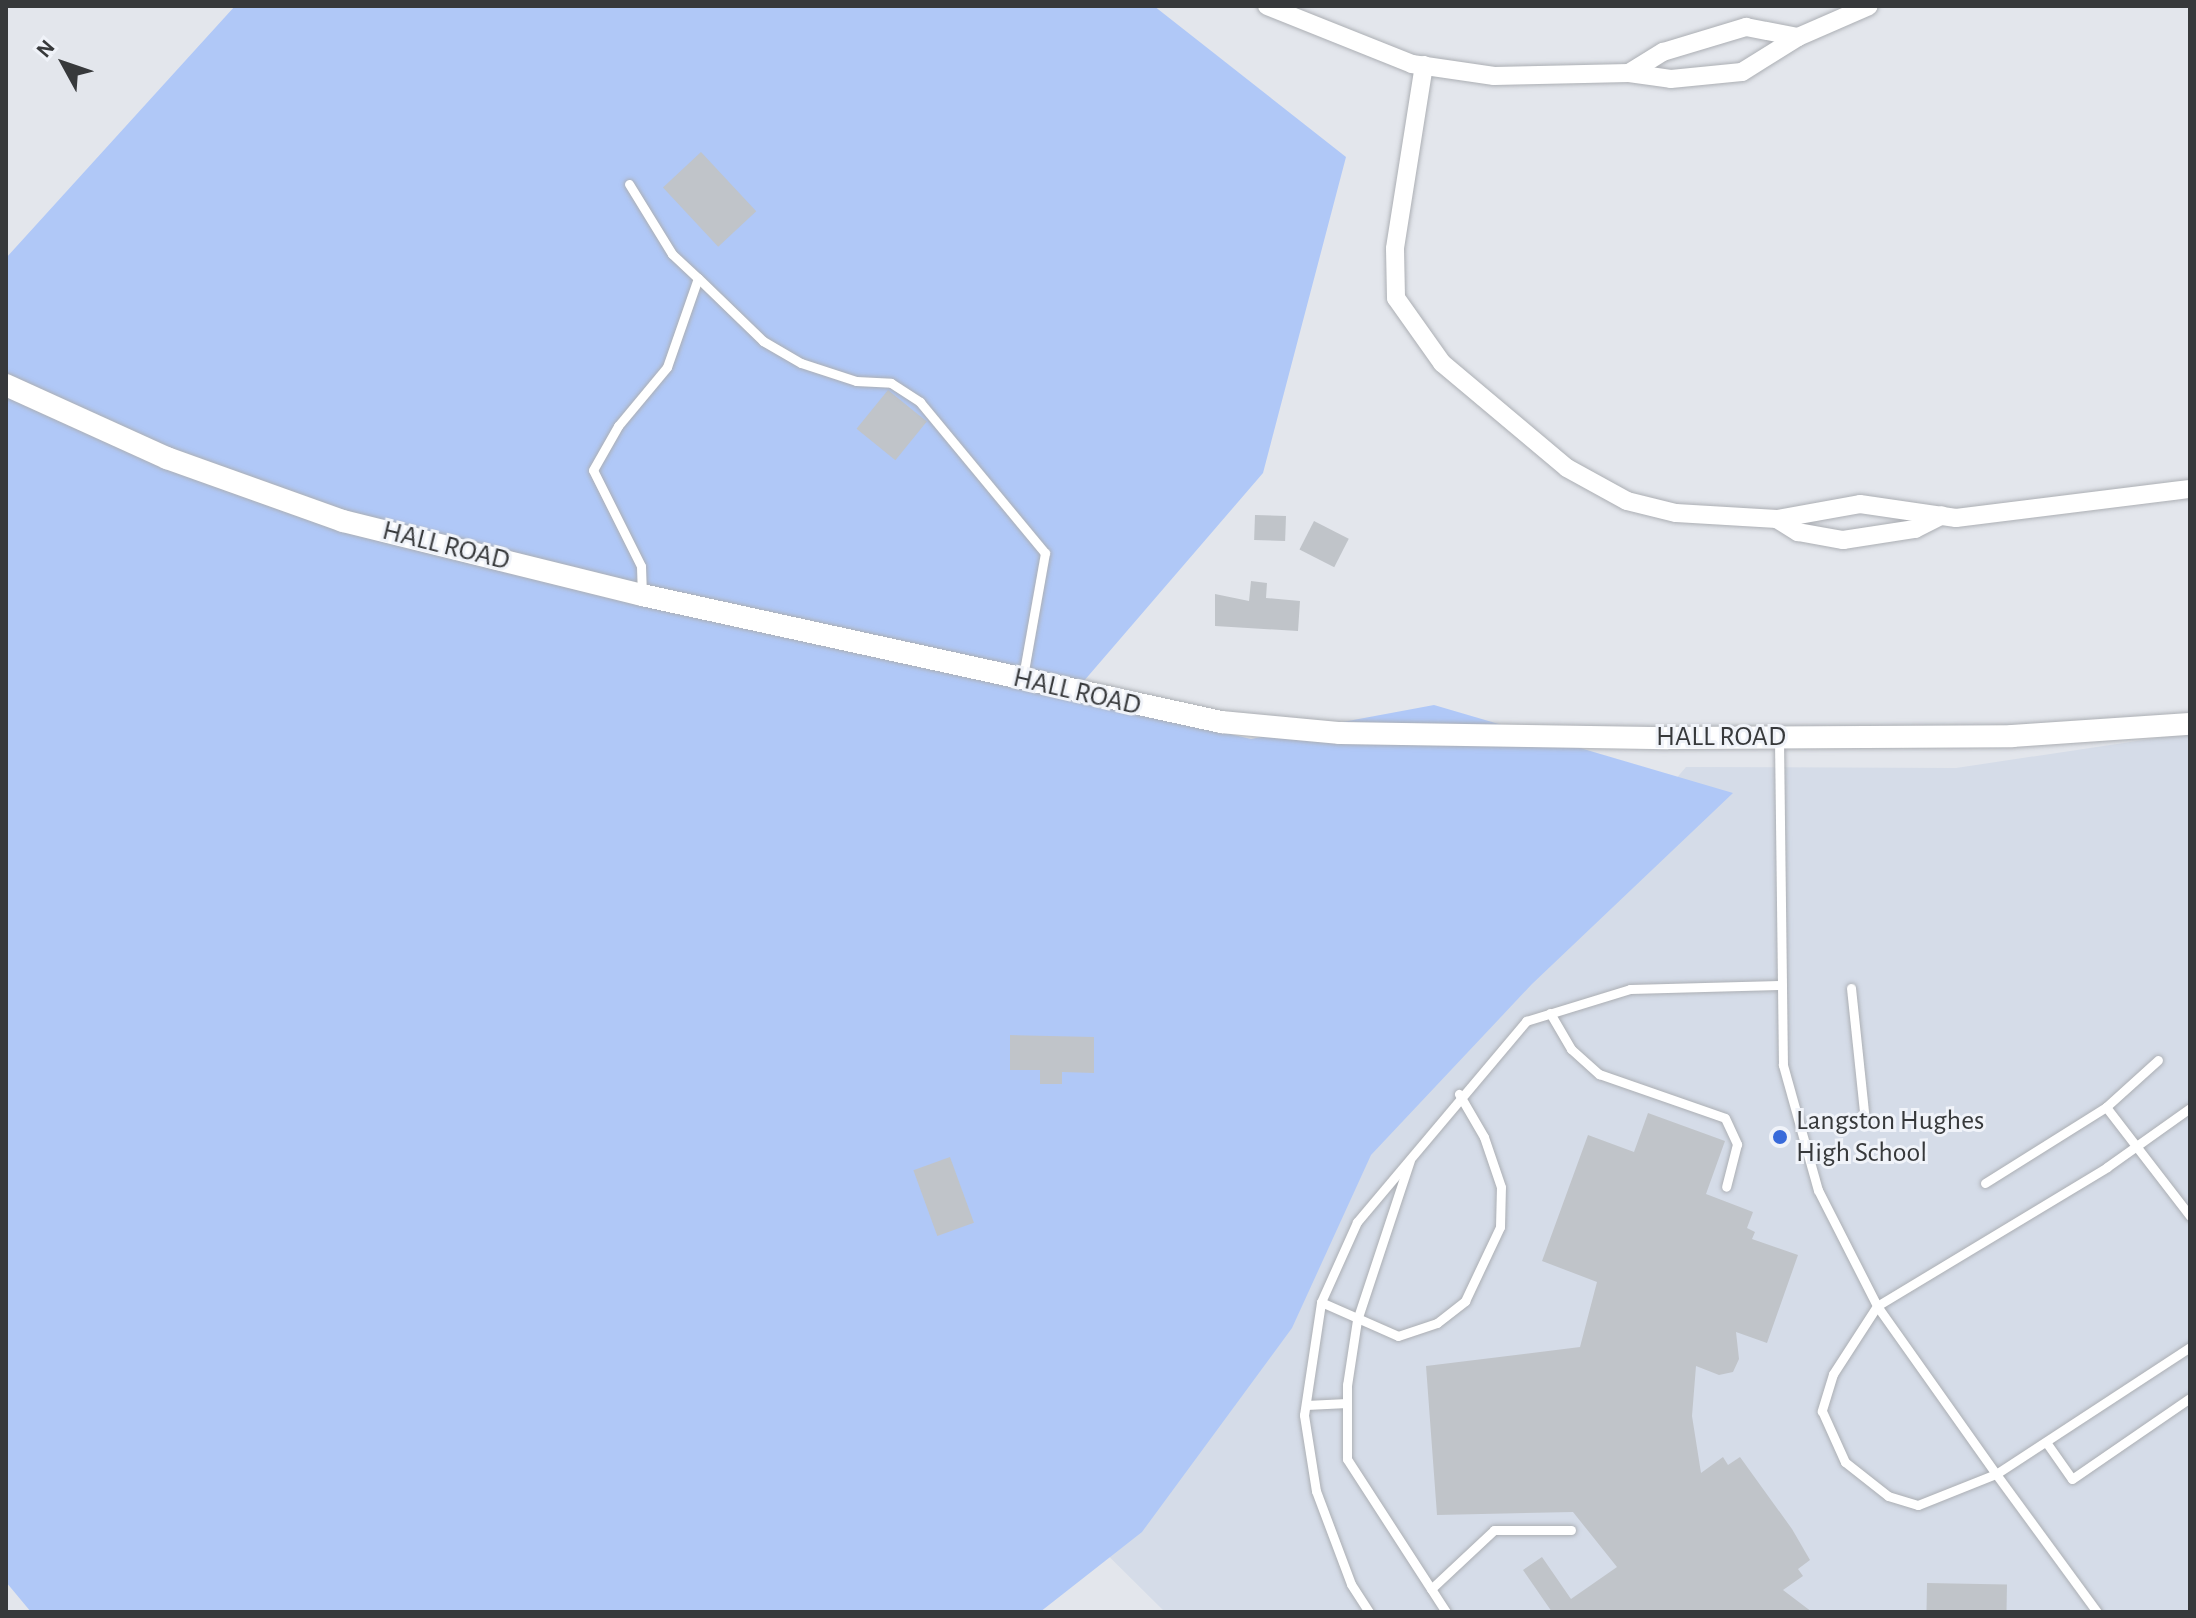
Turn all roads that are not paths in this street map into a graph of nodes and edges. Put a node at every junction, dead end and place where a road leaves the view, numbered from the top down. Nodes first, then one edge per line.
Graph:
1 (1267, 6) edge
2 (1869, 6) edge
3 (1798, 37) junction
4 (1424, 65) junction
5 (1629, 73) junction
6 (629, 184) dead end
7 (698, 278) junction
8 (6, 385) edge
9 (2190, 489) edge
10 (1949, 517) junction
11 (1777, 519) junction
12 (642, 595) junction
13 (1023, 680) junction
14 (2190, 724) edge
15 (1779, 737) junction
16 (1779, 985) junction
17 (1851, 988) dead end
18 (1550, 1013) junction
19 (2158, 1060) dead end
20 (1459, 1094) junction
21 (2106, 1107) junction
22 (2190, 1108) edge
23 (1864, 1112) dead end
24 (2136, 1146) junction
25 (1413, 1153) junction
26 (1985, 1183) dead end
27 (1726, 1187) dead end
28 (2190, 1216) edge
29 (1321, 1302) junction
30 (1877, 1306) junction
31 (1357, 1320) junction
32 (2189, 1349) edge
33 (2190, 1398) edge
34 (1347, 1403) junction
35 (1306, 1405) junction
36 (2046, 1442) junction
37 (1996, 1474) junction
38 (1571, 1530) dead end
39 (1431, 1589) junction
40 (1369, 1612) edge
41 (1446, 1612) edge
42 (2097, 1612) edge

1 - 4 street
2 - 3 street
3 - 5 street
3 - 5 street
4 - 5 street
4 - 11 street
6 - 7 lane
7 - 12 lane
7 - 13 lane
8 - 12 street, HALL ROAD
9 - 10 street
10 - 11 street
10 - 11 street
12 - 13 street, HALL ROAD
13 - 15 street, HALL ROAD
14 - 15 street, HALL ROAD
15 - 16 lane
16 - 18 lane
16 - 30 lane
17 - 23 lane
18 - 20 lane
18 - 27 lane
19 - 21 lane
20 - 25 lane
20 - 31 lane
21 - 24 lane
21 - 26 lane
22 - 24 lane
24 - 28 lane
24 - 30 lane
25 - 29 lane
25 - 31 lane
29 - 31 lane
29 - 35 lane
30 - 37 lane
30 - 37 lane
31 - 34 lane
32 - 36 lane
33 - 36 lane
34 - 35 lane
34 - 39 lane
35 - 40 lane
36 - 37 lane
37 - 42 lane
38 - 39 lane
39 - 41 lane

